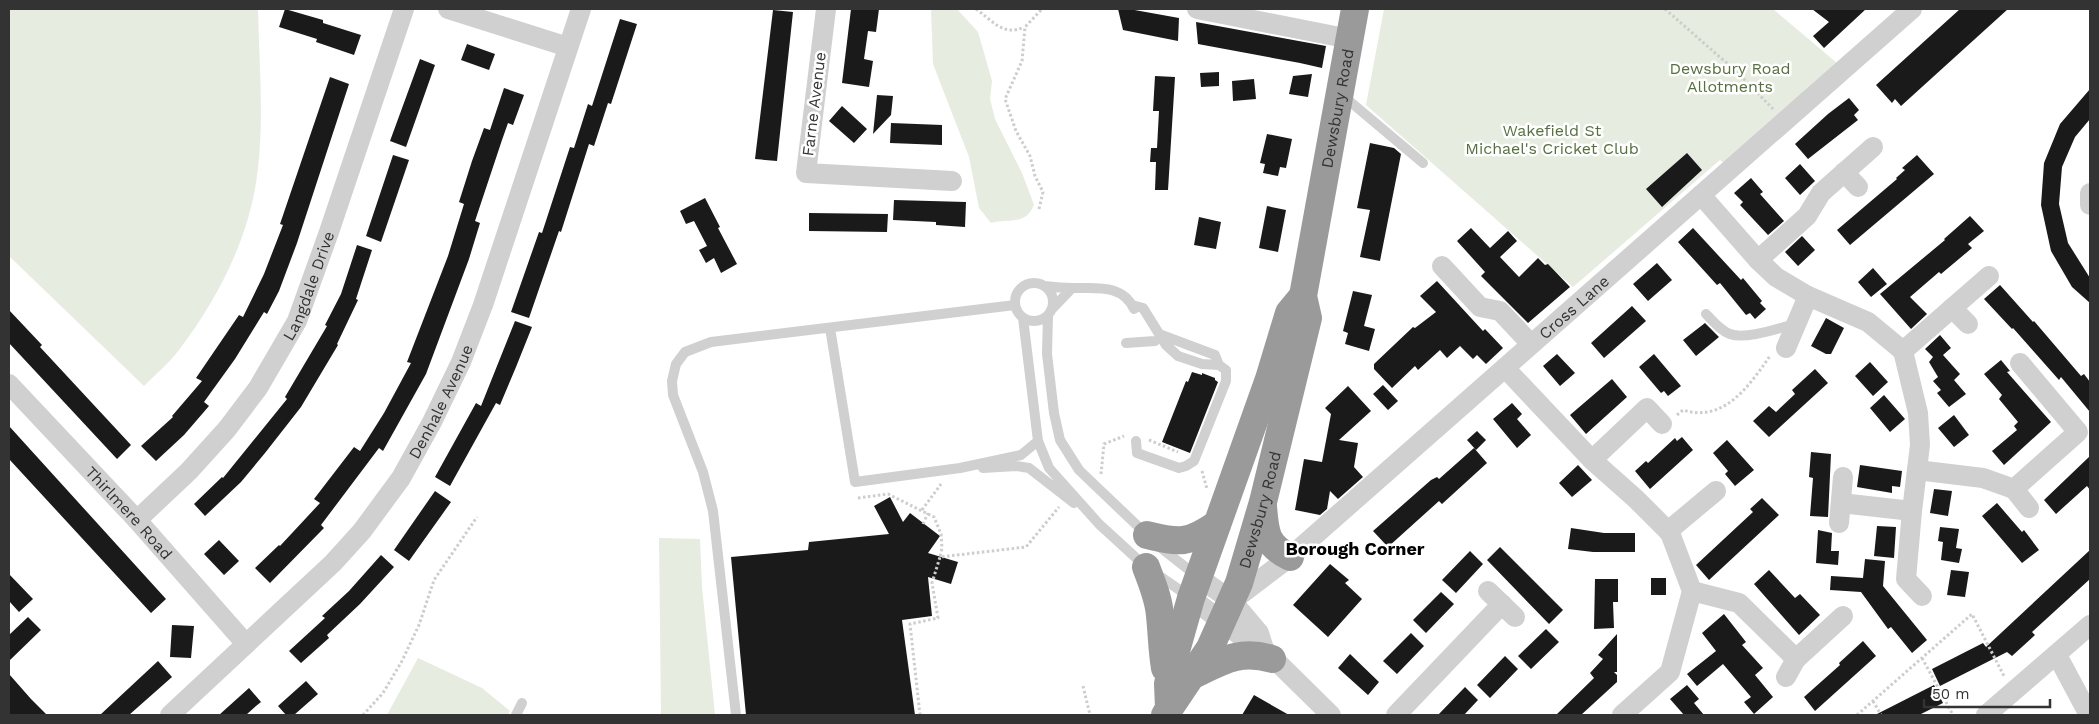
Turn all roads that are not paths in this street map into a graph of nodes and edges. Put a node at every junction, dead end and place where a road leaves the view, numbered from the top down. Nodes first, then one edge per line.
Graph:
1 (404, 9) edge
2 (448, 9) edge
3 (581, 9) edge
4 (826, 9) edge
5 (1197, 9) edge
6 (1356, 9) edge
7 (1912, 9) edge
8 (1350, 39) junction
9 (568, 48) junction
10 (1340, 93) junction
11 (1873, 147) dead end
12 (1423, 163) dead end
13 (952, 181) dead end
14 (2090, 193) edge
15 (1701, 195) junction
16 (2090, 204) edge
17 (1758, 260) junction
18 (1454, 271) dead end
19 (1989, 276) dead end
20 (1044, 286) junction
21 (1072, 288) junction
22 (1303, 296) junction
23 (1808, 296) junction
24 (1015, 305) junction
25 (1952, 308) junction
26 (1050, 313) junction
27 (1706, 314) dead end
28 (1023, 318) junction
29 (1796, 324) junction
30 (1968, 324) dead end
31 (830, 328) junction
32 (1157, 337) junction
33 (1126, 344) dead end
34 (1531, 344) junction
35 (1786, 348) road end
36 (1903, 351) junction
37 (2020, 363) dead end
38 (1505, 368) junction
39 (9, 384) edge
40 (1662, 424) road end
41 (1134, 438) road end
42 (1038, 441) junction
43 (1592, 460) junction
44 (955, 469) junction
45 (1917, 470) junction
46 (1843, 477) dead end
47 (2014, 489) junction
48 (1716, 491) dead end
49 (1263, 502) junction
50 (1841, 503) junction
51 (2029, 508) dead end
52 (1912, 511) junction
53 (137, 520) junction
54 (1839, 523) dead end
55 (1099, 524) junction
56 (1217, 524) junction
57 (1668, 531) junction
58 (1147, 535) junction
59 (1290, 557) junction
60 (1146, 567) junction
61 (1692, 591) junction
62 (1922, 596) dead end
63 (1211, 599) junction
64 (1501, 604) dead end
65 (1843, 616) dead end
66 (2090, 625) edge
67 (246, 644) junction
68 (1268, 654) junction
69 (2057, 655) junction
70 (1193, 675) junction
71 (522, 703) dead end
72 (1167, 703) edge
73 (1324, 713) edge
74 (170, 715) edge
75 (516, 715) edge
76 (736, 715) edge
77 (1396, 715) edge
78 (1622, 715) edge
79 (1986, 715) edge
80 (2089, 715) edge

1 - 53 street, Langdale Drive
2 - 9 street
3 - 9 street, Denhale Avenue
4 - 13 street, Farne Avenue
5 - 8 street
6 - 8 highway, Dewsbury Road
7 - 15 street, Cross Lane
8 - 10 highway, Dewsbury Road
9 - 67 street, Denhale Avenue
10 - 12 lane
10 - 22 highway, Dewsbury Road
11 - 17 street
14 - 16 street
15 - 17 street
15 - 34 street, Cross Lane
17 - 23 street
18 - 34 street
19 - 25 street
20 - 21 lane
20 - 24 lane
20 - 26 lane
21 - 26 lane
21 - 32 lane
22 - 49 highway, Dewsbury Road
22 - 56 highway, Dewsbury Road
23 - 29 street
23 - 36 street
24 - 28 lane
24 - 31 lane
25 - 30 street
25 - 36 street
26 - 28 lane
26 - 58 lane
27 - 29 lane
28 - 42 lane
29 - 35 street
31 - 44 lane
31 - 76 lane
32 - 33 lane
32 - 41 lane
34 - 38 street, Cross Lane
36 - 45 street
37 - 47 street
38 - 43 street
38 - 59 street, Cross Lane
39 - 53 street, Thirlmere Road
40 - 43 street
42 - 44 lane
42 - 55 lane
43 - 57 street
44 - 55 lane
45 - 47 street
45 - 52 street
46 - 50 street
47 - 51 street
48 - 57 street
49 - 59 highway
49 - 63 highway
50 - 52 street
50 - 54 street
52 - 62 street
53 - 67 street, Thirlmere Road
55 - 60 lane
56 - 58 highway
56 - 63 highway, Dewsbury Road
57 - 61 street
58 - 63 lane
59 - 63 street, Cross Lane
60 - 63 lane
60 - 72 highway
61 - 65 street
61 - 78 street
63 - 68 street
63 - 70 highway, Dewsbury Road
63 - 72 highway, Dewsbury Road
64 - 77 street
66 - 69 street
67 - 74 street, Denhale Avenue
68 - 70 highway
68 - 73 street
69 - 79 street
69 - 80 street
70 - 72 highway, Dewsbury Road
71 - 75 lane

